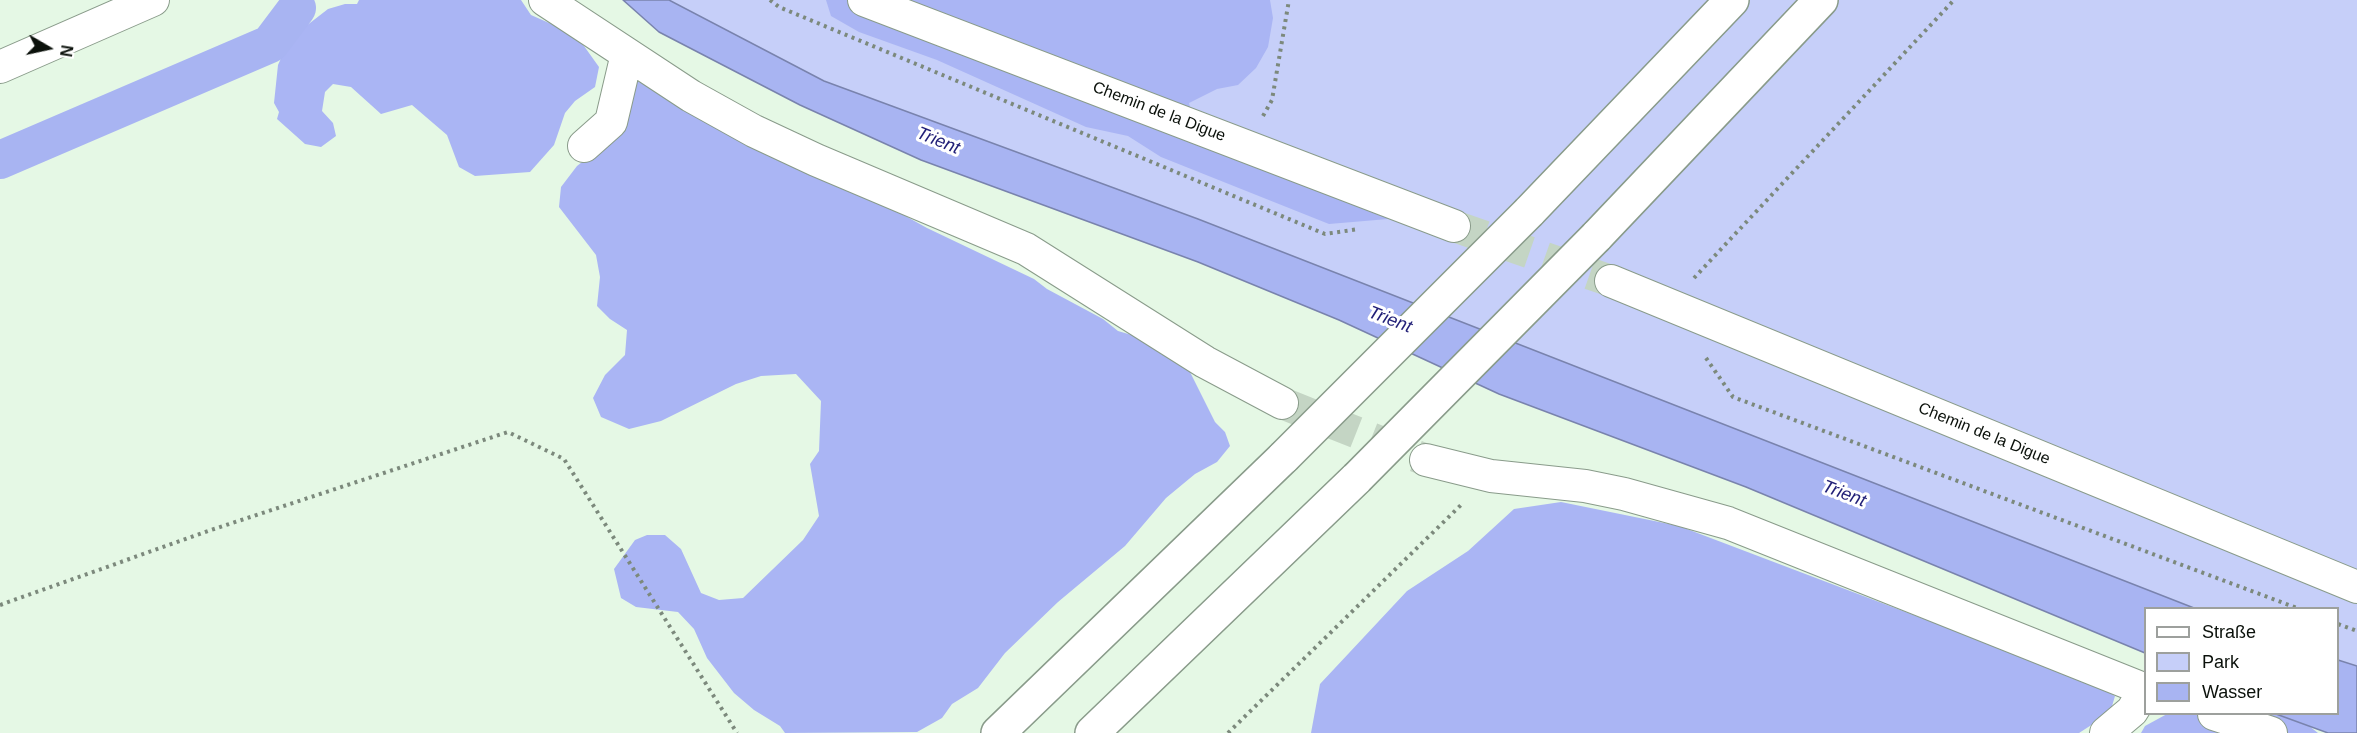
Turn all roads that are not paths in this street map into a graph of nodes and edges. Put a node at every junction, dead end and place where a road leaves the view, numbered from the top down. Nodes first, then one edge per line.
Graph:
1 (153, 0) edge
2 (545, 0) edge
3 (864, 0) edge
4 (1732, 0) edge
5 (1821, 0) edge
6 (627, 54) junction
7 (0, 67) edge
8 (584, 146) dead end
9 (1454, 226) tunnel mouth
10 (1611, 281) tunnel mouth
11 (1282, 403) tunnel mouth
12 (1426, 460) tunnel mouth
13 (2357, 587) edge
14 (2144, 690) edge
15 (2144, 692) edge
16 (2217, 715) edge
17 (998, 733) edge
18 (1092, 733) edge
19 (2106, 733) edge
20 (2271, 733) edge

1 - 7 street
2 - 6 street
3 - 9 street, Chemin de la Digue
4 - 17 highway, bridge
5 - 18 highway, bridge
6 - 8 street
6 - 11 street
10 - 13 street, Chemin de la Digue
12 - 14 street
15 - 19 street
16 - 20 street

